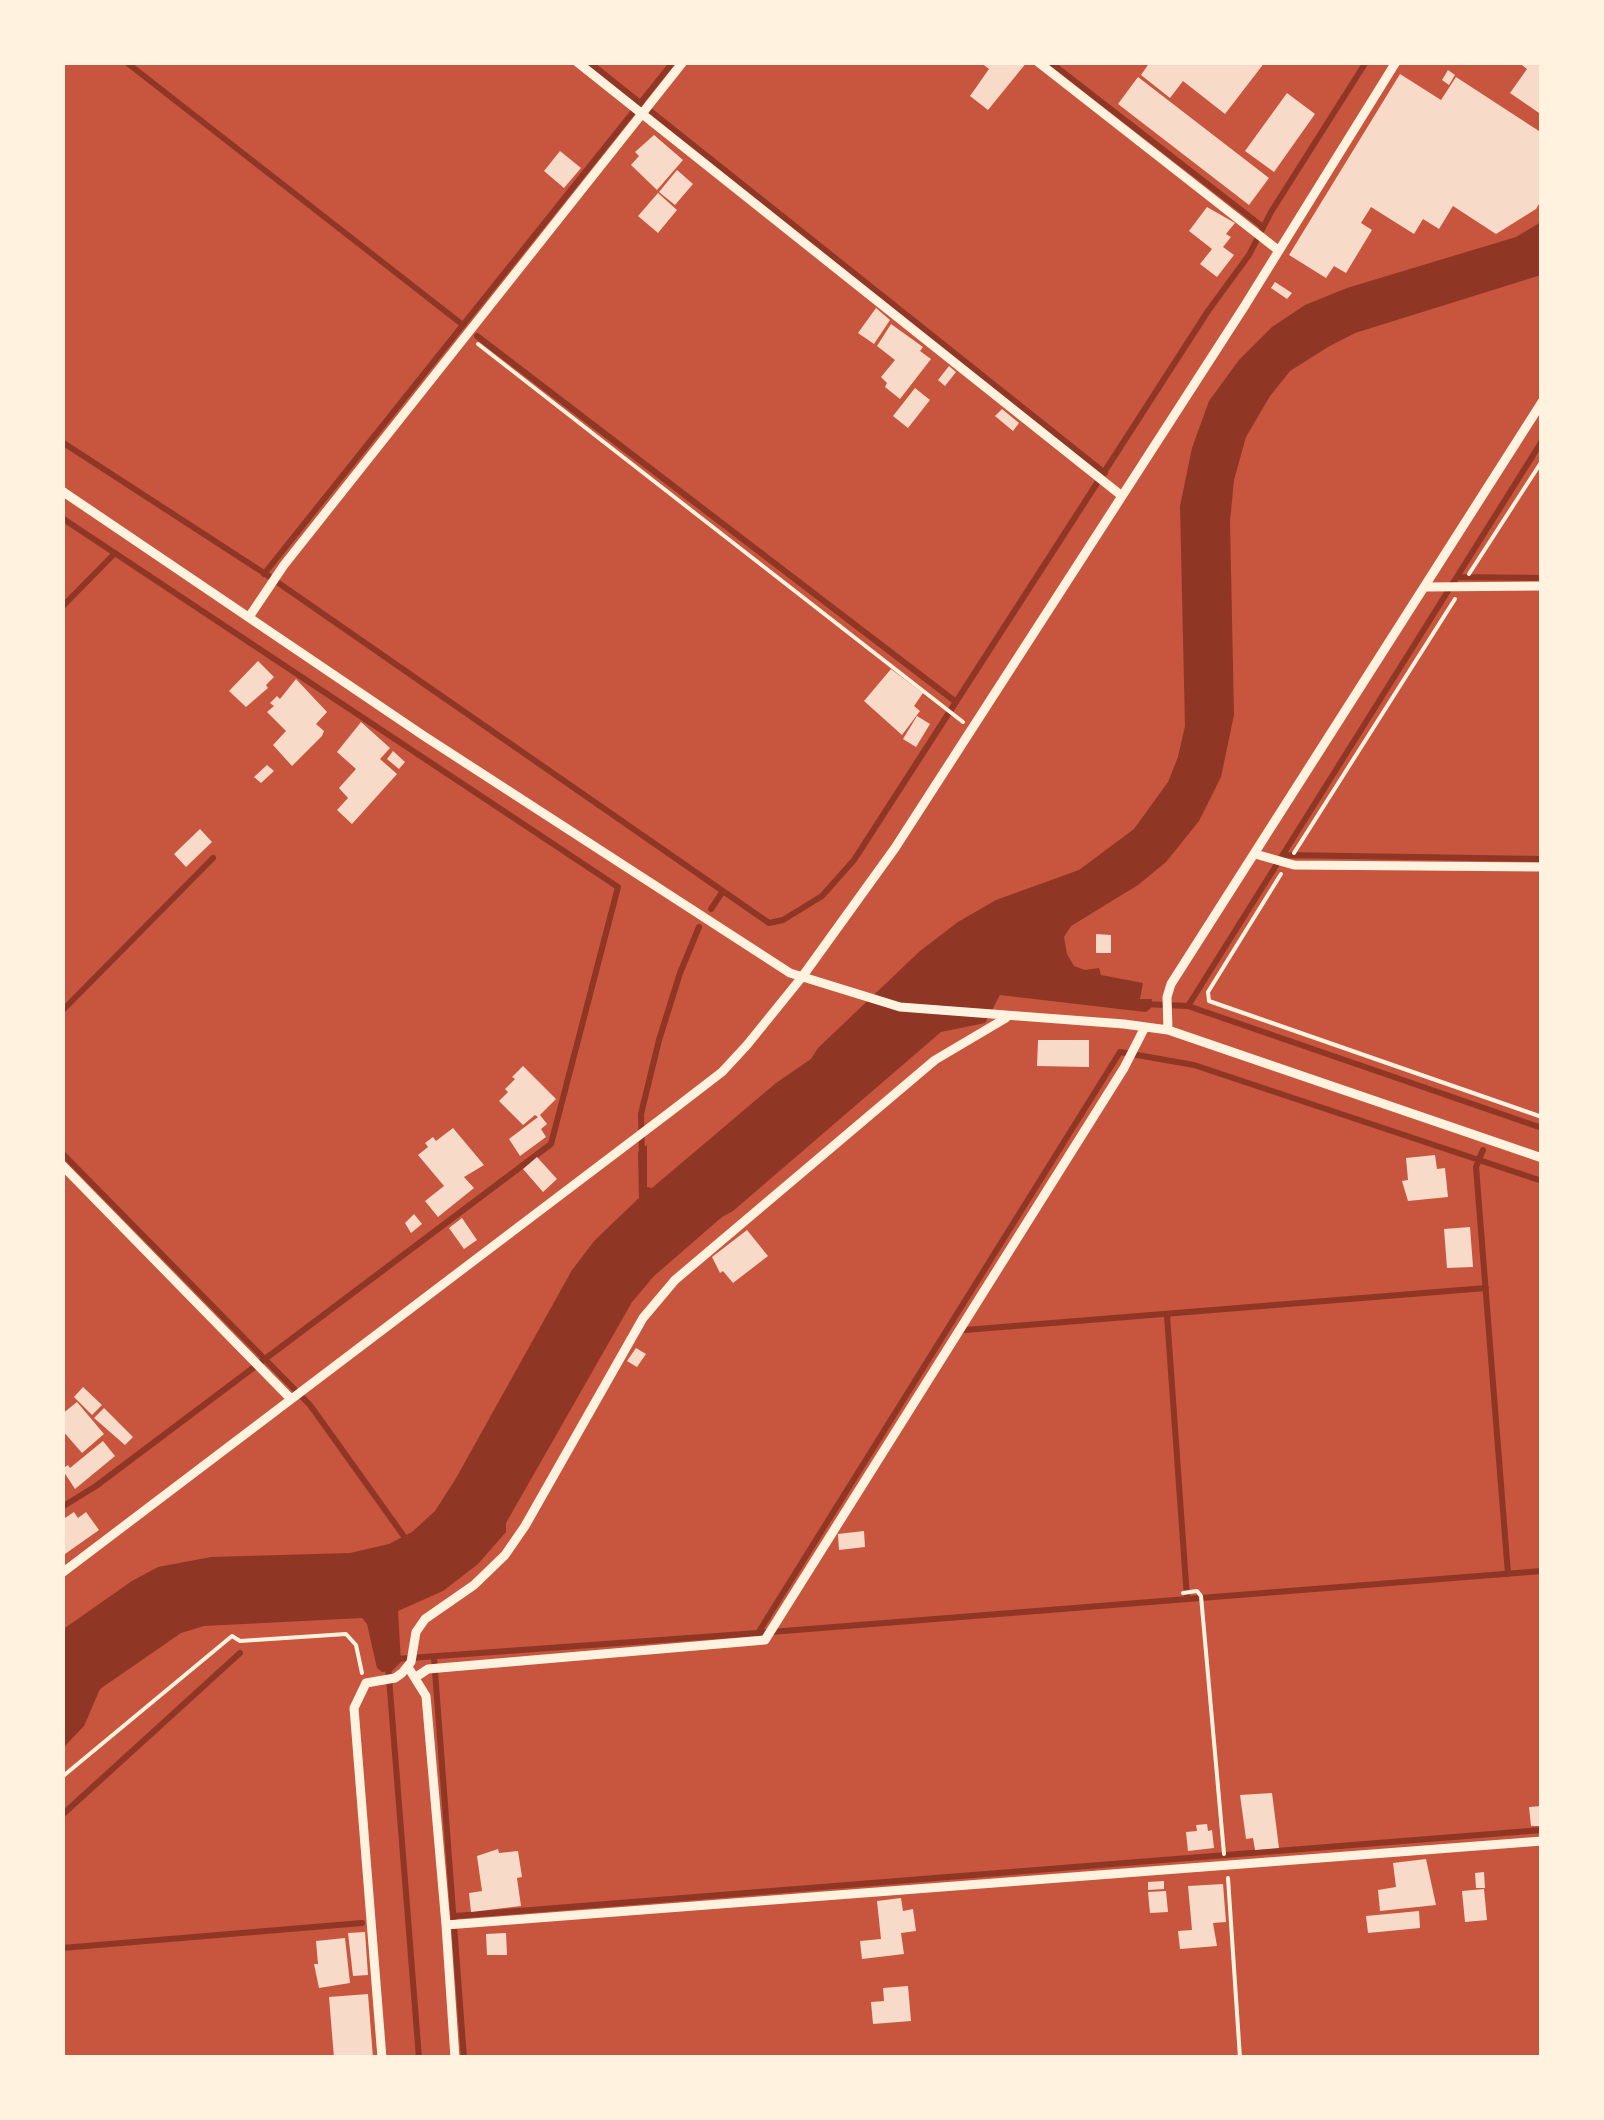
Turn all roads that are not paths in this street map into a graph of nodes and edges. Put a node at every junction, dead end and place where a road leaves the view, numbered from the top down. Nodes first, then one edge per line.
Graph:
1 (577, 62) edge
2 (683, 62) edge
3 (1038, 62) edge
4 (1396, 62) edge
5 (640, 110) junction
6 (1278, 250) junction
7 (1542, 402) edge
8 (62, 492) edge
9 (1122, 496) junction
10 (1426, 586) junction
11 (1542, 586) edge
12 (249, 617) junction
13 (1255, 854) junction
14 (1542, 867) edge
15 (802, 977) junction
16 (1008, 1017) junction
17 (1145, 1027) junction
18 (1168, 1030) junction
19 (1542, 1158) edge
20 (62, 1165) edge
21 (292, 1398) junction
22 (62, 1574) edge
23 (411, 1662) junction
24 (416, 1677) junction
25 (1542, 1841) edge
26 (448, 1925) junction
27 (382, 2058) edge
28 (455, 2058) edge

1 - 5 street
2 - 5 street
3 - 6 street
4 - 6 street
5 - 9 street
5 - 12 street
6 - 9 street
7 - 10 street
8 - 12 street
9 - 15 street
10 - 11 street
10 - 13 street
12 - 15 street
13 - 14 street
13 - 18 street
15 - 16 street
15 - 21 street
16 - 17 street
16 - 23 street
17 - 18 street
17 - 24 street
18 - 19 street
20 - 21 street
21 - 22 street
23 - 24 street
23 - 27 street
24 - 26 street
25 - 26 street
26 - 28 street

